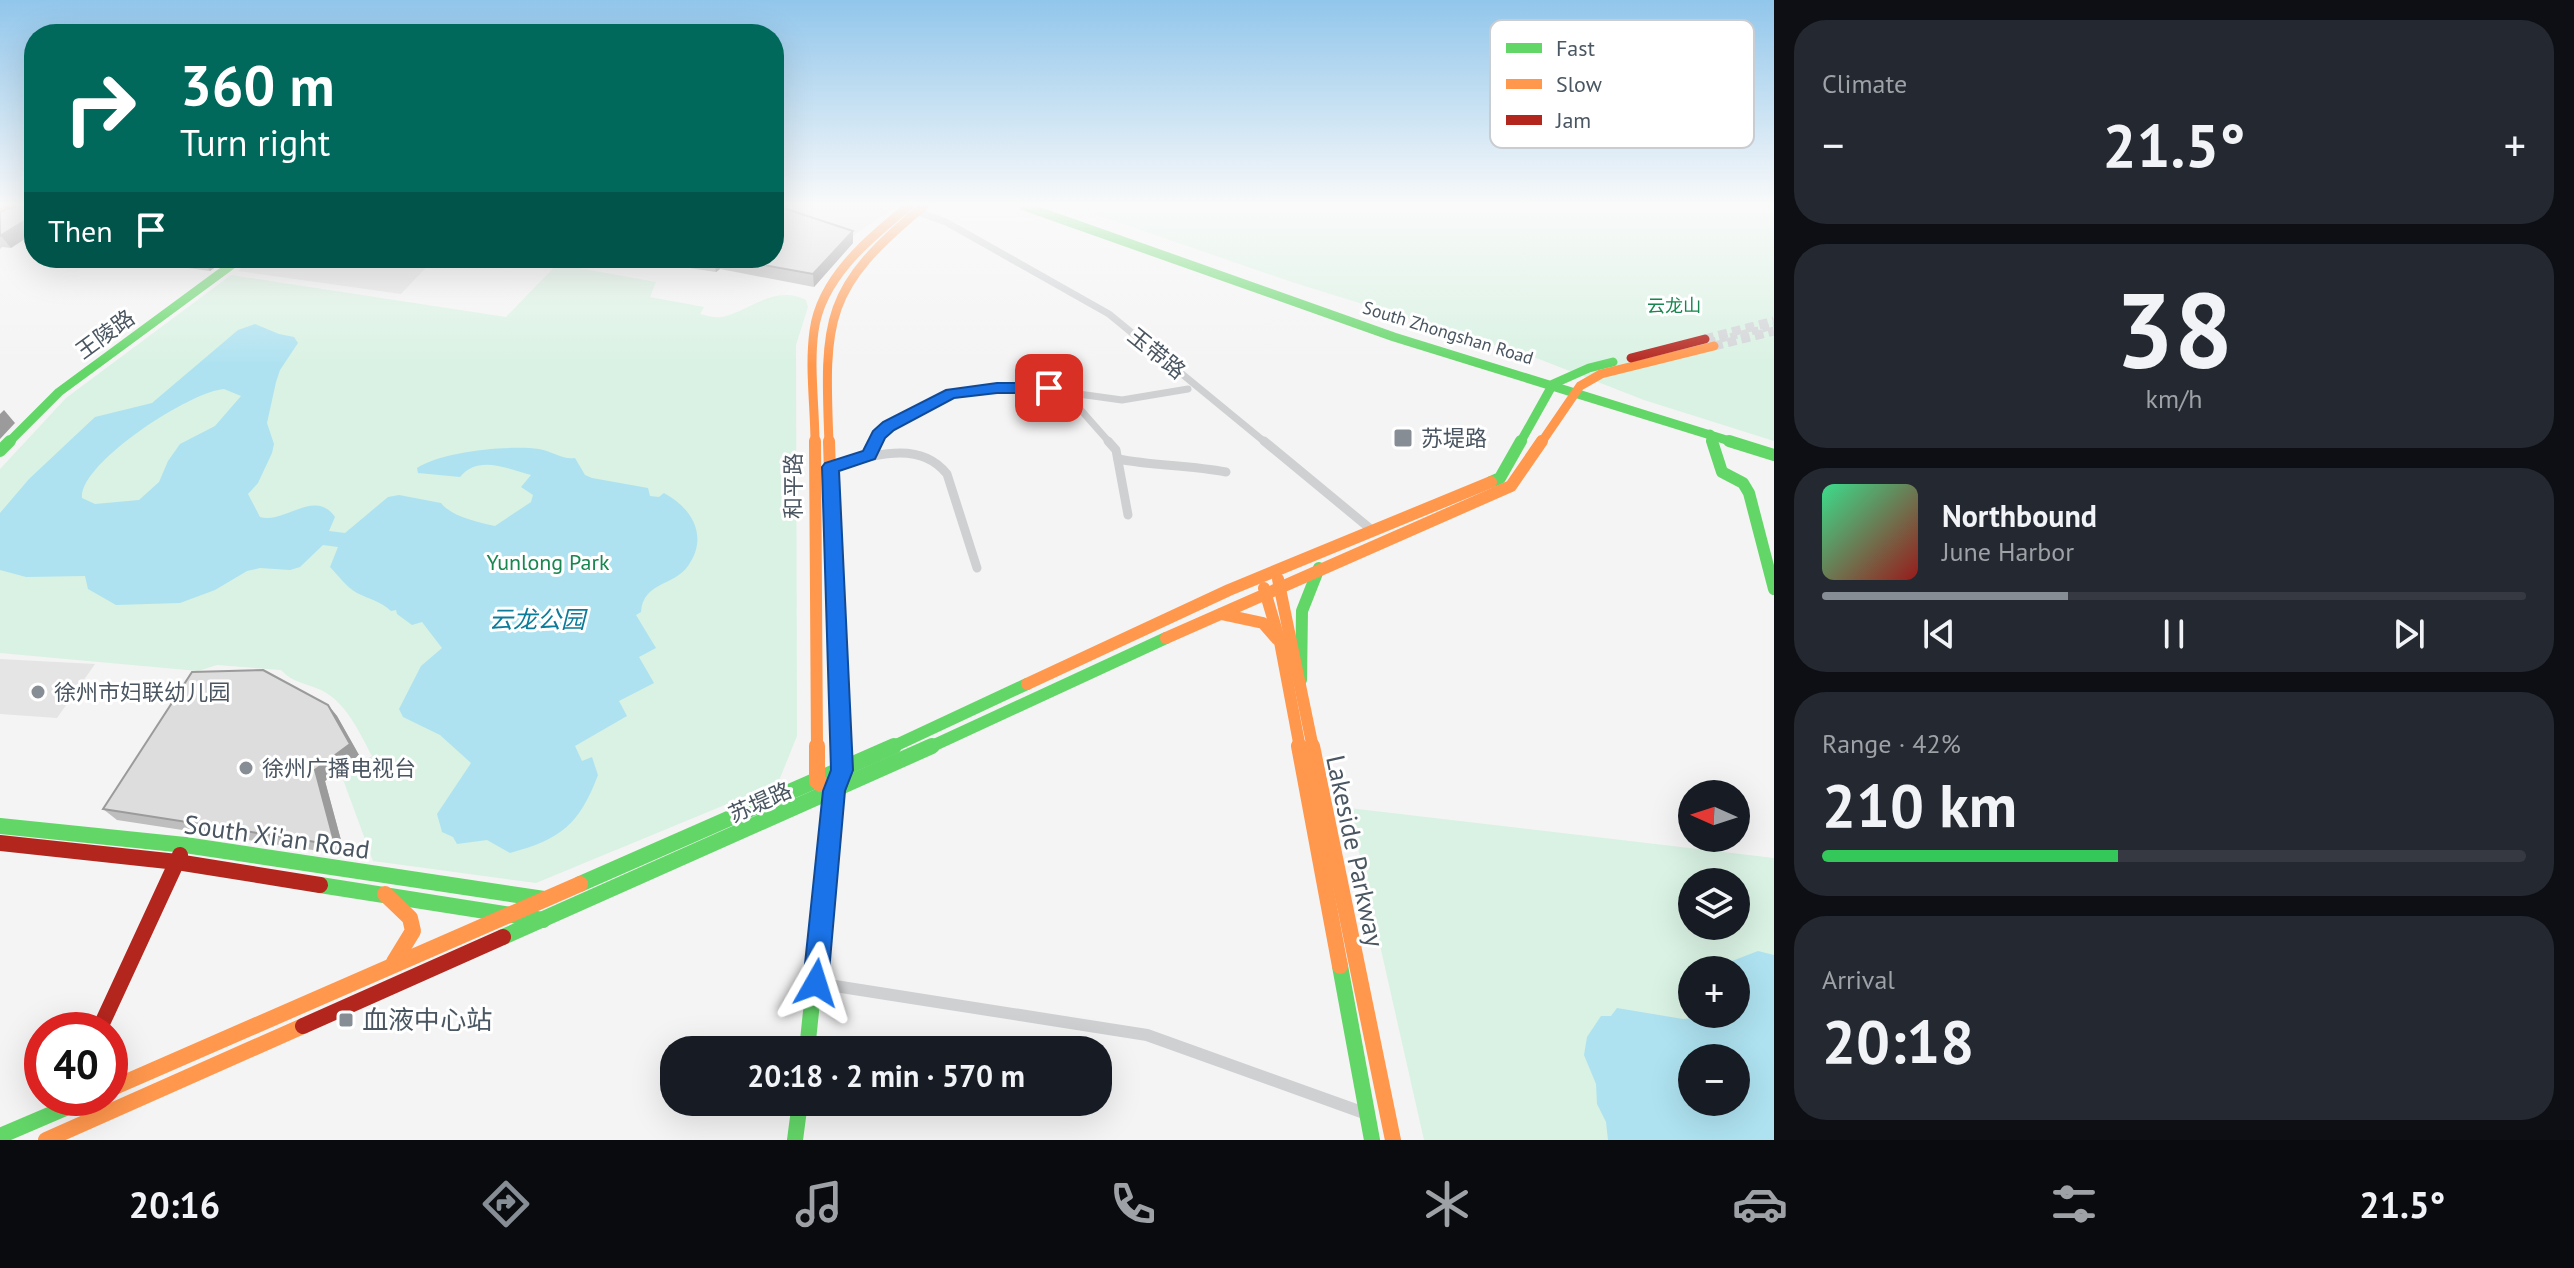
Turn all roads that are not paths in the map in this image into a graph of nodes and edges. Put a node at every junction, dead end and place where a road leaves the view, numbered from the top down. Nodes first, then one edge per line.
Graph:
1 (852, 259) edge
2 (867, 259) edge
3 (1012, 259) edge
4 (1174, 259) edge
5 (1193, 259) edge
6 (227, 268) edge
7 (1556, 382) junction
8 (1188, 389) dead end
9 (1578, 389) junction
10 (1064, 391) junction
11 (1710, 434) junction
12 (1774, 449) edge
13 (0, 451) edge
14 (869, 455) junction
15 (1774, 455) edge
16 (1118, 459) junction
17 (830, 467) junction
18 (1226, 472) dead end
19 (1128, 515) dead end
20 (1377, 529) junction
21 (977, 568) dead end
22 (1319, 568) junction
23 (1276, 571) junction
24 (1261, 577) junction
25 (1280, 586) junction
26 (1774, 589) edge
27 (1266, 593) junction
28 (1218, 614) junction
29 (1280, 642) junction
30 (1300, 691) junction
31 (842, 770) junction
32 (817, 781) junction
33 (834, 791) junction
34 (0, 826) edge
35 (0, 843) edge
36 (185, 845) junction
37 (177, 862) junction
38 (385, 894) junction
39 (548, 899) junction
40 (508, 914) junction
41 (544, 920) junction
42 (392, 964) junction
43 (816, 983) junction
44 (107, 1012) edge
45 (809, 1036) edge
46 (128, 1081) edge
47 (1367, 1114) junction
48 (41, 1116) edge
49 (59, 1116) edge
50 (798, 1116) edge
51 (0, 1136) edge
52 (46, 1140) edge
53 (795, 1140) edge
54 (1372, 1140) edge
55 (1393, 1140) edge

1 - 32 main road, 和平路
2 - 17 main road, 和平路
3 - 20 street, 玉带路
4 - 7 main road, South Zhongshan Road
5 - 7 main road, South Zhongshan Road
6 - 13 main road, 王陵路
7 - 9 main road, South Zhongshan Road
7 - 9 main road
7 - 20 main road, 苏堤路
8 - 10 street
9 - 11 main road, South Zhongshan Road
9 - 12 main road, South Zhongshan Road
9 - 22 main road, 苏堤路
10 - 14 street
10 - 16 street
11 - 15 main road, South Zhongshan Road
11 - 26 main road
14 - 17 street
14 - 21 street
16 - 18 street
16 - 19 street
17 - 31 main road, 和平路
20 - 23 main road, 苏堤路
22 - 25 main road, 苏堤路
22 - 30 main road
23 - 24 main road, 苏堤路
23 - 25 main road, Lakeside Parkway
24 - 27 main road, Lakeside Parkway
24 - 31 main road, 苏堤路
25 - 27 main road, 苏堤路
25 - 30 main road, Lakeside Parkway
27 - 28 main road, 苏堤路
27 - 29 main road, Lakeside Parkway
28 - 29 main road
28 - 33 main road, 苏堤路
29 - 47 main road, Lakeside Parkway
30 - 55 main road, Lakeside Parkway
31 - 32 main road, 苏堤路
31 - 33 main road, 和平路
32 - 33 main road
32 - 39 main road, 苏堤路
33 - 41 main road, 苏堤路
33 - 43 main road, 和平路
34 - 36 main road, South Xi'an Road
35 - 37 main road, South Xi'an Road
36 - 37 main road
36 - 39 main road, South Xi'an Road
37 - 38 main road, South Xi'an Road
37 - 44 main road
38 - 40 main road, South Xi'an Road
38 - 42 main road
39 - 40 main road, 苏堤路
40 - 41 main road, South Xi'an Road
40 - 42 main road, 苏堤路
41 - 52 main road, 苏堤路
42 - 46 main road, 苏堤路
43 - 45 main road, 和平路
43 - 47 street
47 - 54 main road, Lakeside Parkway
48 - 51 main road
49 - 52 main road
50 - 53 main road

